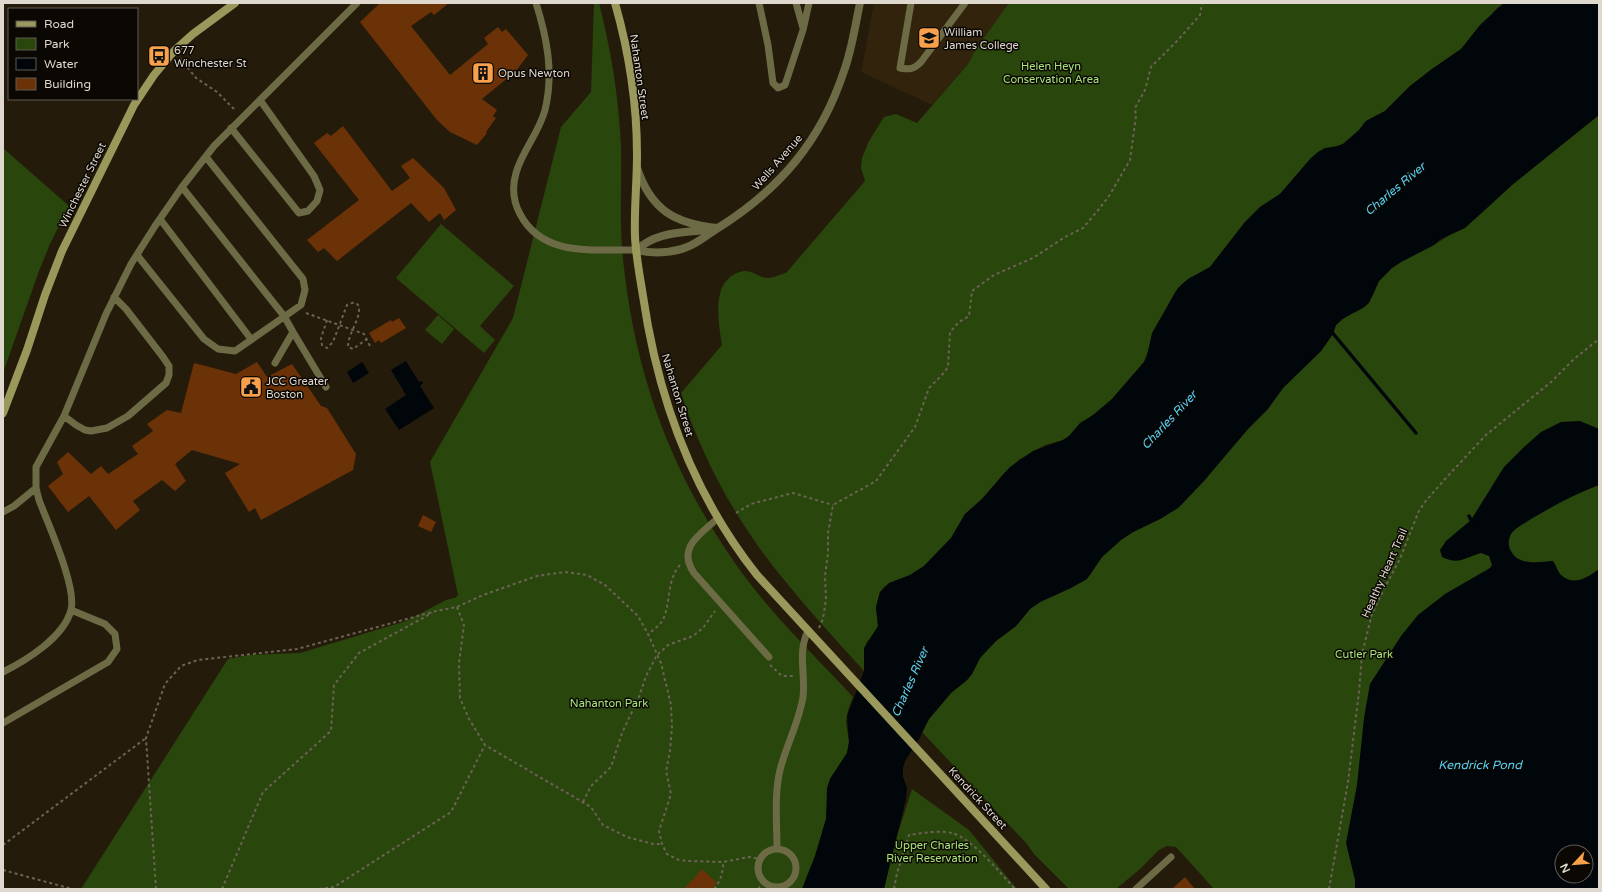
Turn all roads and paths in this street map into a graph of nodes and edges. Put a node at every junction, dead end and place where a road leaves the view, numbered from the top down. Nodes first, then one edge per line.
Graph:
1 (235, 3) edge
2 (357, 3) edge
3 (536, 3) edge
4 (615, 3) edge
5 (759, 3) edge
6 (796, 3) edge
7 (809, 3) edge
8 (860, 3) edge
9 (911, 3) edge
10 (965, 3) edge
11 (1202, 3) edge
12 (803, 30) junction
13 (175, 50) junction
14 (138, 99) edge
15 (137, 100) edge
16 (260, 100) junction
17 (242, 117) junction
18 (231, 128) junction
19 (206, 157) junction
20 (637, 167) junction
21 (182, 187) junction
22 (160, 219) junction
23 (718, 228) junction
24 (637, 250) junction
25 (137, 255) junction
26 (114, 297) junction
27 (296, 308) junction
28 (284, 316) junction
29 (327, 320) junction
30 (339, 325) junction
31 (352, 330) junction
32 (293, 332) junction
33 (367, 339) junction
34 (1599, 339) edge
35 (251, 340) junction
36 (370, 346) dead end
37 (275, 363) dead end
38 (326, 387) dead end
39 (3, 413) edge
40 (64, 416) junction
41 (36, 488) junction
42 (833, 505) junction
43 (3, 512) edge
44 (736, 513) dead end
45 (717, 519) junction
46 (687, 560) junction
47 (721, 604) junction
48 (457, 607) junction
49 (71, 610) junction
50 (436, 611) junction
51 (808, 631) junction
52 (648, 634) junction
53 (814, 639) junction
54 (657, 655) junction
55 (769, 657) joint
56 (3, 672) edge
57 (803, 675) junction
58 (3, 723) edge
59 (893, 723) joint
60 (146, 738) junction
61 (485, 744) junction
62 (583, 802) junction
63 (662, 844) junction
64 (3, 845) edge
65 (777, 849) junction
66 (1171, 857) dead end
67 (761, 859) junction
68 (723, 862) junction
69 (3, 870) edge
70 (764, 882) junction
71 (784, 888) edge
72 (72, 889) edge
73 (156, 889) edge
74 (222, 889) edge
75 (319, 889) edge
76 (714, 889) edge
77 (758, 889) edge
78 (894, 889) edge
79 (1015, 889) edge
80 (1046, 889) edge
81 (1136, 889) edge
82 (1329, 889) edge

1 - 13 main road, Winchester Street
2 - 16 lane
3 - 24 lane
4 - 20 main road, Nahanton Street
5 - 12 lane
6 - 12 lane
7 - 12 lane
8 - 23 street, Wells Avenue
9 - 10 lane
11 - 42 path
13 - 14 main road, Winchester Street
13 - 17 path
15 - 39 main road, Winchester Street
16 - 17 lane
16 - 18 lane
17 - 18 lane
18 - 19 lane
19 - 21 lane
19 - 27 lane
20 - 23 street
20 - 24 main road, Nahanton Street
21 - 22 lane
21 - 28 lane
22 - 25 lane
22 - 35 lane
23 - 24 street, Wells Avenue
23 - 24 street, Wells Avenue
24 - 45 main road, Nahanton Street
25 - 26 lane
25 - 35 lane
26 - 40 lane
26 - 40 lane
27 - 28 lane
27 - 29 path
28 - 32 lane
28 - 35 lane
29 - 30 path
29 - 30 path
30 - 31 path
30 - 31 path
31 - 33 path
31 - 33 path
32 - 37 lane
32 - 38 lane
33 - 36 path
34 - 82 path, Healthy Heart Trail
40 - 41 lane
41 - 43 lane
41 - 49 lane
42 - 44 path
42 - 53 path
45 - 46 lane
45 - 51 main road, Nahanton Street
46 - 47 lane
46 - 52 path
47 - 54 path
47 - 55 lane
48 - 50 path
48 - 52 path
48 - 61 path
49 - 56 lane
49 - 58 lane
50 - 60 path
50 - 74 path
51 - 53 main road, Nahanton Street
51 - 57 lane
52 - 54 path
53 - 59 main road, Nahanton Street
54 - 62 path
54 - 63 path
55 - 57 path
57 - 65 lane
59 - 80 main road, Kendrick Street
60 - 64 path
60 - 73 path
61 - 62 path
61 - 75 path
62 - 63 path
63 - 68 path
65 - 67 lane
65 - 71 lane
66 - 81 lane
67 - 68 path
67 - 70 lane
68 - 76 path
69 - 72 path
70 - 71 lane
70 - 77 path
78 - 79 path

